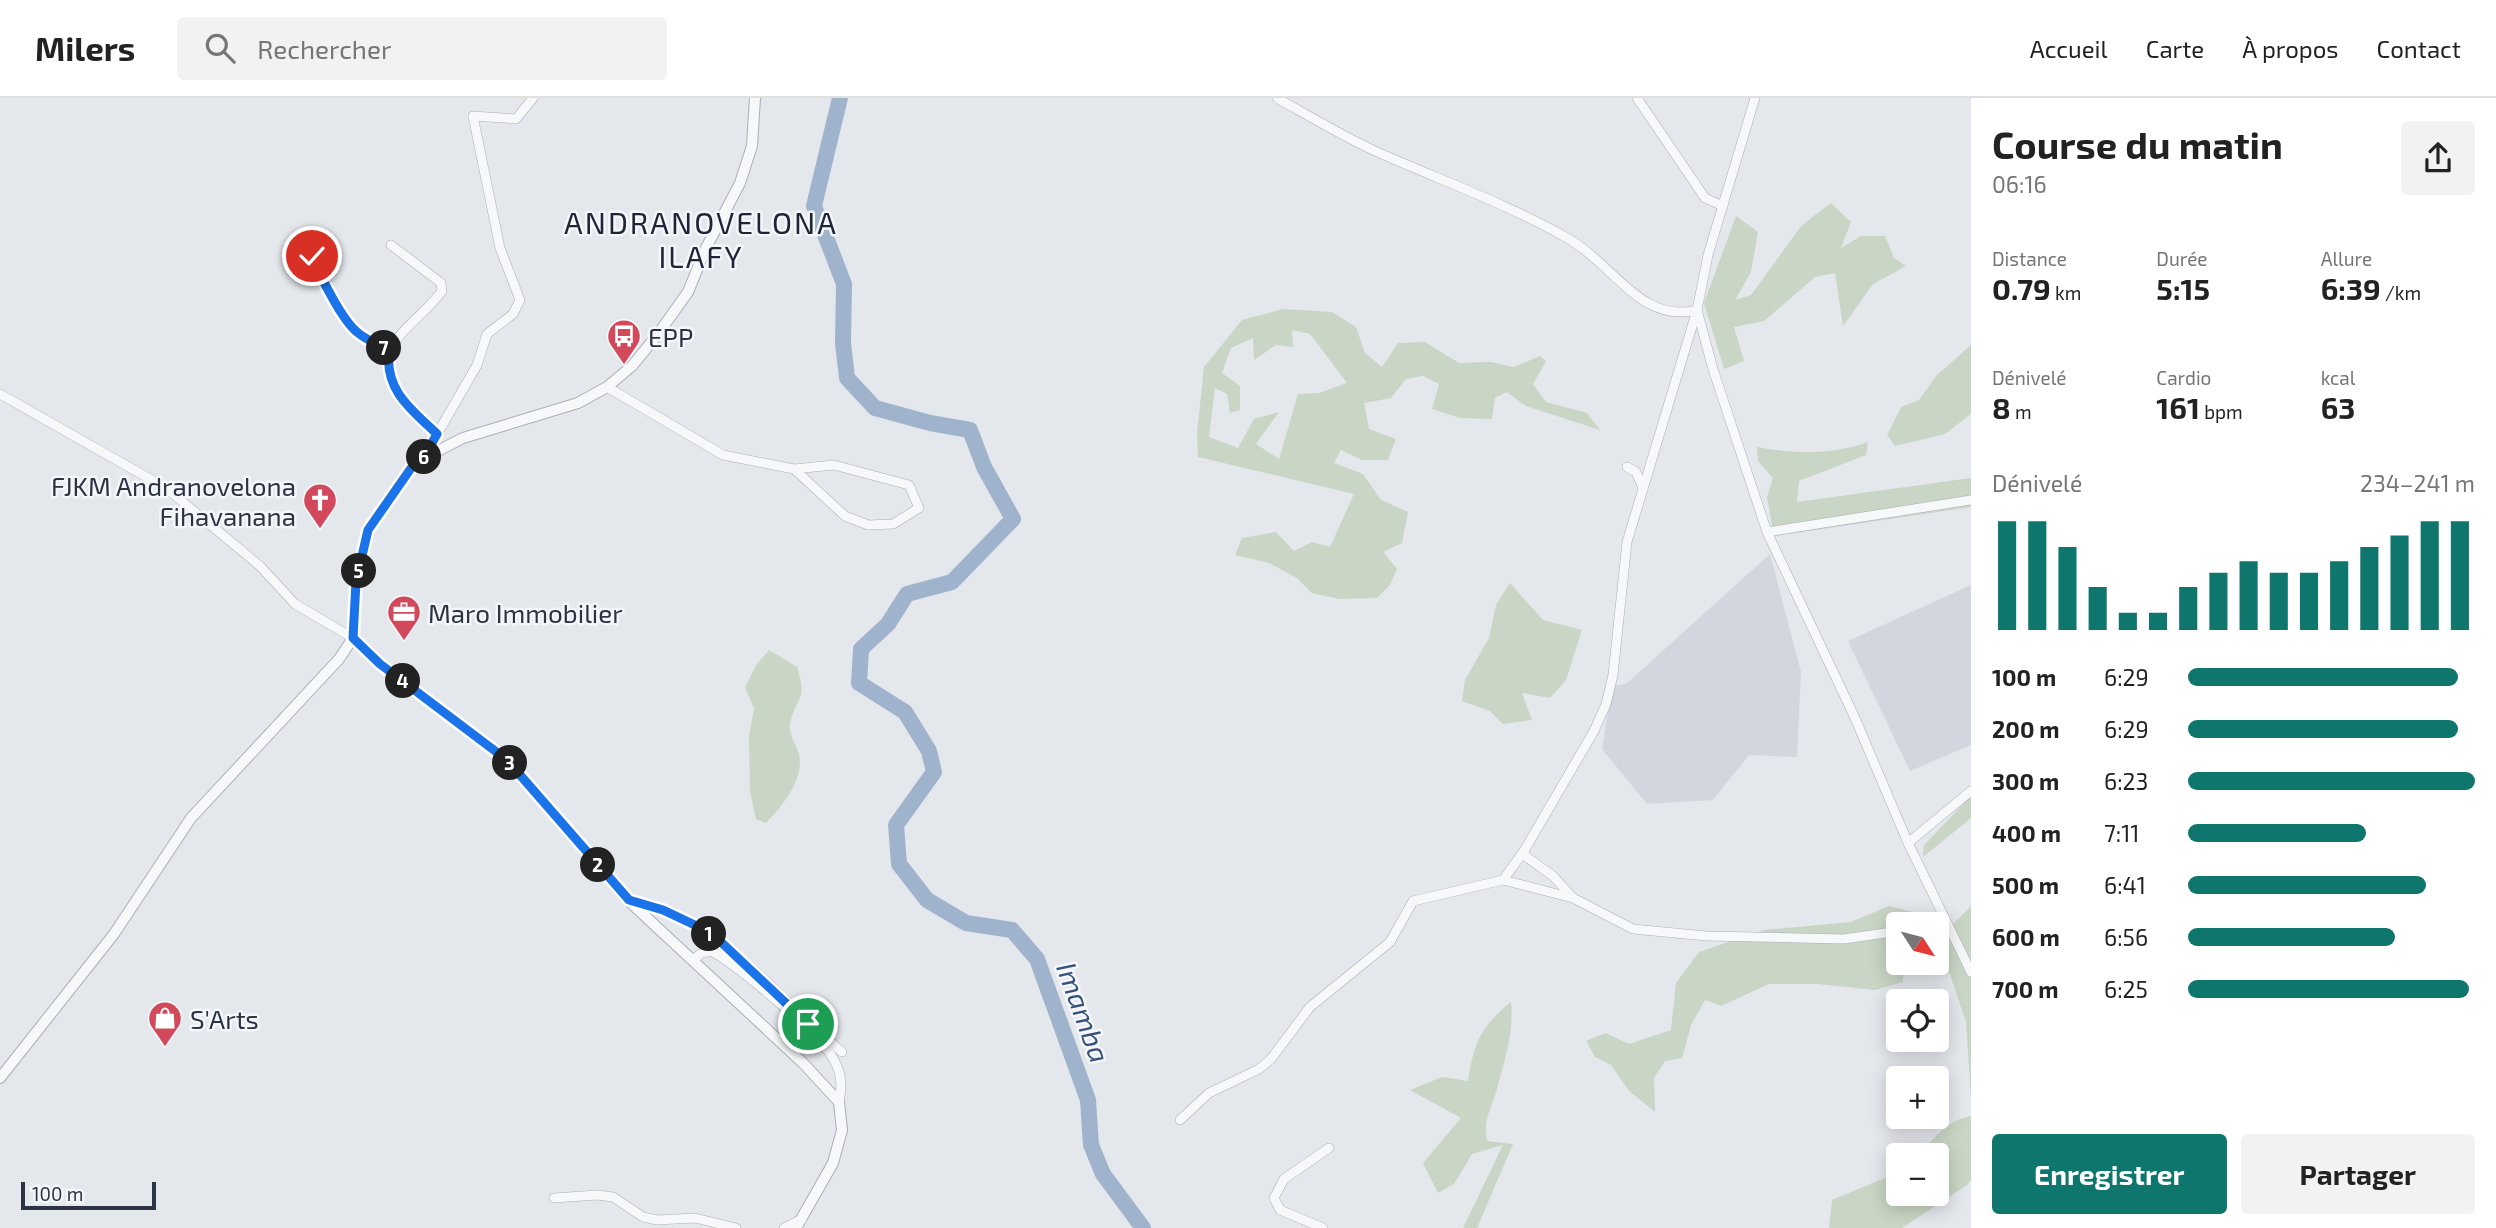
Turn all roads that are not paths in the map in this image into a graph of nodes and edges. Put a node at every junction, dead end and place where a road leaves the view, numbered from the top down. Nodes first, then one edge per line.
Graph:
1 (533, 98) edge
2 (755, 98) edge
3 (1277, 98) edge
4 (1637, 98) edge
5 (1755, 98) edge
6 (1723, 206) junction
7 (314, 239) dead end
8 (391, 245) dead end
9 (1697, 310) junction
10 (389, 353) junction
11 (607, 387) junction
12 (0, 394) edge
13 (437, 434) junction
14 (424, 457) junction
15 (1627, 467) dead end
16 (794, 469) junction
17 (1643, 488) junction
18 (1971, 500) edge
19 (1767, 532) junction
20 (353, 638) junction
21 (1971, 791) edge
22 (1908, 843) junction
23 (1524, 851) junction
24 (1503, 880) junction
25 (1573, 898) junction
26 (629, 900) junction
27 (1937, 912) edge
28 (1886, 933) edge
29 (1950, 937) edge
30 (693, 961) junction
31 (1971, 972) edge
32 (842, 1052) dead end
33 (0, 1078) edge
34 (839, 1102) junction
35 (1180, 1121) dead end
36 (1329, 1147) dead end
37 (554, 1198) dead end
38 (799, 1223) edge
39 (736, 1228) edge
40 (784, 1228) edge
41 (1323, 1228) edge

1 - 13 street
2 - 11 street
3 - 9 street
4 - 6 street
5 - 6 street
6 - 9 street
7 - 10 street
8 - 10 street
9 - 17 street
9 - 19 street
10 - 13 street
11 - 14 street
11 - 16 street
12 - 20 street
13 - 14 street
14 - 20 street
15 - 17 street
16 - 16 street
17 - 23 street
18 - 19 street
19 - 22 street
20 - 26 street
20 - 33 street
21 - 22 street
22 - 27 street
23 - 24 street
23 - 25 street
24 - 25 street
24 - 35 street
25 - 28 street
26 - 30 street
26 - 32 street
29 - 31 street
30 - 34 street
30 - 34 street
34 - 38 street
36 - 41 street
37 - 39 street
38 - 40 street

